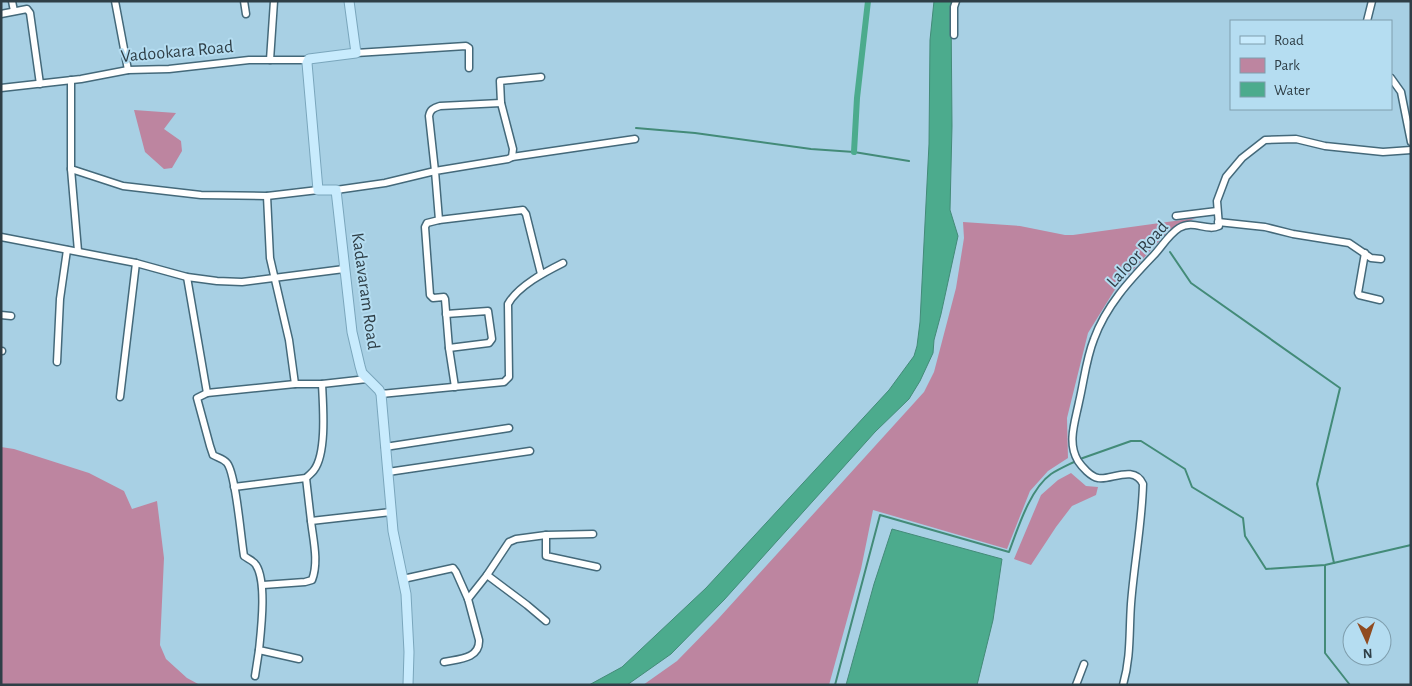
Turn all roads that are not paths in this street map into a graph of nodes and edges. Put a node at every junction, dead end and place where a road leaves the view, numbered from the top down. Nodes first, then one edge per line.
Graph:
1 (12, 1) edge
2 (115, 1) edge
3 (244, 1) edge
4 (274, 1) edge
5 (349, 1) edge
6 (956, 1) edge
7 (1372, 1) edge
8 (14, 11) junction
9 (1, 14) edge
10 (246, 14) dead end
11 (1367, 20) edge
12 (954, 35) dead end
13 (356, 53) junction
14 (270, 60) junction
15 (307, 60) junction
16 (469, 68) dead end
17 (128, 70) junction
18 (541, 76) dead end
19 (1392, 79) edge
20 (71, 80) junction
21 (40, 84) junction
22 (1, 88) edge
23 (501, 103) junction
24 (635, 139) dead end
25 (1411, 142) edge
26 (1411, 150) edge
27 (512, 157) junction
28 (71, 169) junction
29 (435, 171) junction
30 (318, 190) junction
31 (336, 190) junction
32 (267, 196) junction
33 (1216, 211) junction
34 (1176, 216) dead end
35 (439, 220) junction
36 (1217, 226) junction
37 (1, 238) edge
38 (67, 250) junction
39 (78, 251) junction
40 (1364, 253) junction
41 (1381, 259) dead end
42 (136, 262) junction
43 (563, 263) dead end
44 (344, 268) junction
45 (541, 274) junction
46 (187, 277) junction
47 (274, 279) junction
48 (1380, 300) dead end
49 (446, 314) junction
50 (1, 315) edge
51 (11, 316) dead end
52 (449, 348) junction
53 (56, 362) dead end
54 (367, 379) junction
55 (295, 384) junction
56 (322, 384) junction
57 (455, 387) junction
58 (207, 394) junction
59 (381, 394) junction
60 (120, 397) dead end
61 (509, 428) dead end
62 (385, 447) junction
63 (530, 451) dead end
64 (388, 472) junction
65 (306, 478) junction
66 (234, 487) junction
67 (392, 512) junction
68 (311, 521) junction
69 (593, 534) dead end
70 (546, 535) junction
71 (597, 567) dead end
72 (487, 575) junction
73 (403, 579) junction
74 (262, 585) junction
75 (468, 599) junction
76 (546, 621) dead end
77 (259, 650) junction
78 (299, 659) dead end
79 (444, 662) dead end
80 (1084, 664) dead end
81 (255, 676) dead end
82 (408, 685) edge
83 (1076, 685) edge
84 (1123, 685) edge

1 - 8 street
2 - 17 street
3 - 10 street
4 - 14 street
5 - 13 main road
6 - 12 street
7 - 11 street
8 - 9 street
8 - 21 street
13 - 15 main road, Vadookara Road
13 - 16 street, Vadookara Road
14 - 15 street, Vadookara Road
14 - 17 street, Vadookara Road
15 - 30 main road
17 - 20 street, Vadookara Road
18 - 23 street
19 - 25 street
20 - 21 street, Vadookara Road
20 - 28 street
21 - 22 street, Vadookara Road
23 - 27 street
23 - 29 street
24 - 27 street
26 - 33 street
27 - 29 street
28 - 32 street
28 - 39 street
29 - 31 street
29 - 35 street
30 - 31 main road
30 - 32 street
31 - 44 main road, Kadavaram Road
32 - 47 street
33 - 34 street
33 - 36 street
35 - 45 street
35 - 49 street
36 - 40 street, Laloor Road
36 - 84 street, Laloor Road
37 - 38 street
38 - 39 street
38 - 53 street
39 - 42 street
40 - 41 street, Laloor Road
40 - 48 street
42 - 46 street
42 - 60 street
43 - 45 street
44 - 47 street
44 - 54 main road, Kadavaram Road
45 - 57 street
46 - 47 street
46 - 58 street
47 - 55 street
49 - 52 street
49 - 52 street
50 - 51 street
52 - 57 street
54 - 56 street
54 - 59 main road, Kadavaram Road
55 - 56 street
55 - 58 street
56 - 65 street
57 - 59 street
58 - 66 street
59 - 62 main road
61 - 62 street
62 - 64 main road
63 - 64 street
64 - 67 main road
65 - 66 street
65 - 68 street
66 - 74 street
67 - 68 street
67 - 73 main road
68 - 74 street
69 - 70 street
70 - 71 street
70 - 72 street
72 - 75 street
72 - 76 street
73 - 75 street
73 - 82 main road
74 - 77 street
75 - 79 street
77 - 78 street
77 - 81 street
80 - 83 street

